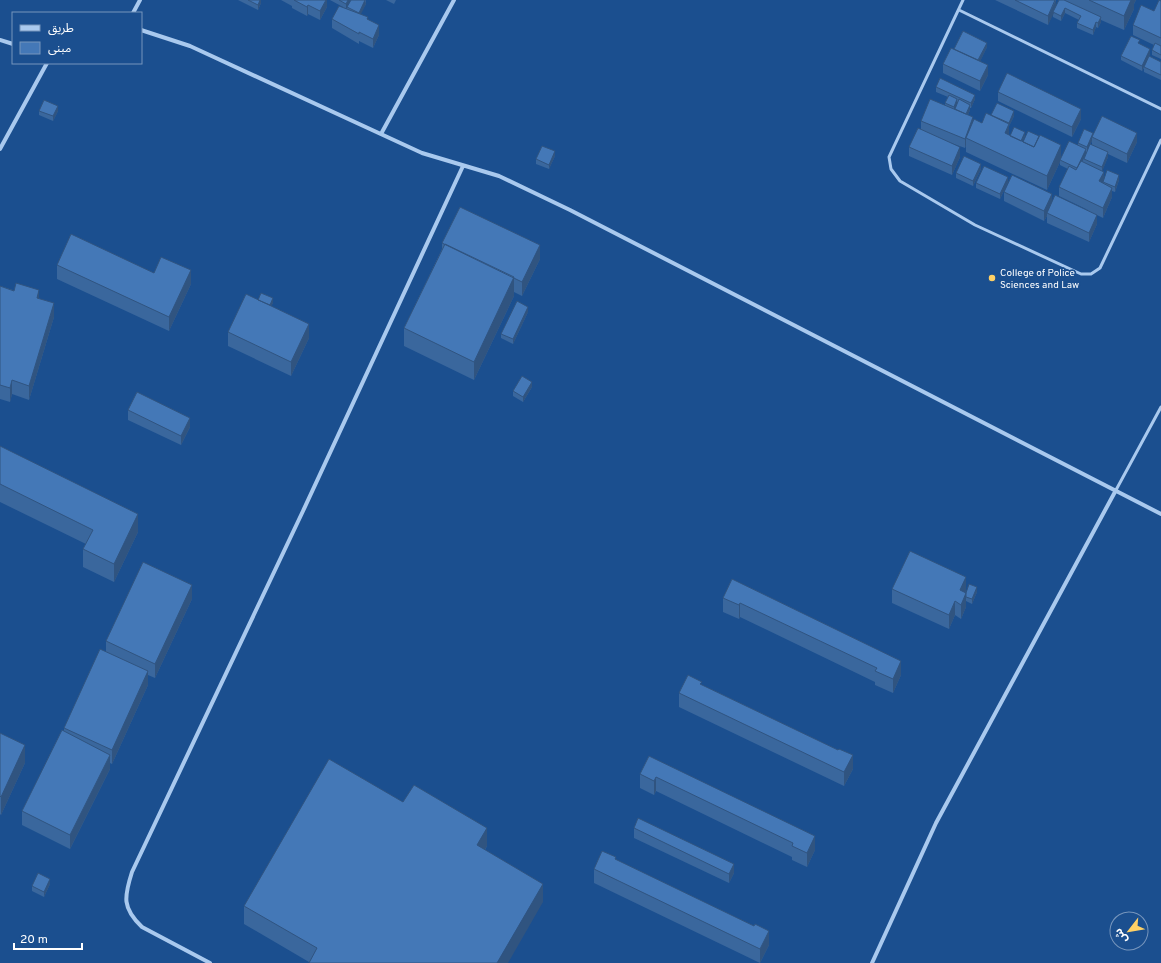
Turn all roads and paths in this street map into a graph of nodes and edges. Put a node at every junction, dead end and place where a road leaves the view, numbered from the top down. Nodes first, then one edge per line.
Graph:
1 (140, 0) edge
2 (454, 0) edge
3 (963, 0) edge
4 (959, 10) junction
5 (134, 12) edge
6 (142, 30) edge
7 (0, 40) edge
8 (12, 44) edge
9 (46, 64) edge
10 (1161, 109) edge
11 (381, 134) junction
12 (1161, 140) edge
13 (0, 150) edge
14 (463, 166) junction
15 (1161, 407) edge
16 (1116, 490) junction
17 (1161, 514) edge
18 (210, 963) edge
19 (872, 963) edge

1 - 5 street
2 - 11 street
3 - 4 lane
4 - 10 lane
4 - 12 lane
6 - 11 street
7 - 8 street
9 - 13 street
11 - 14 street
14 - 16 street
14 - 18 street
15 - 16 lane
16 - 17 street
16 - 19 street

